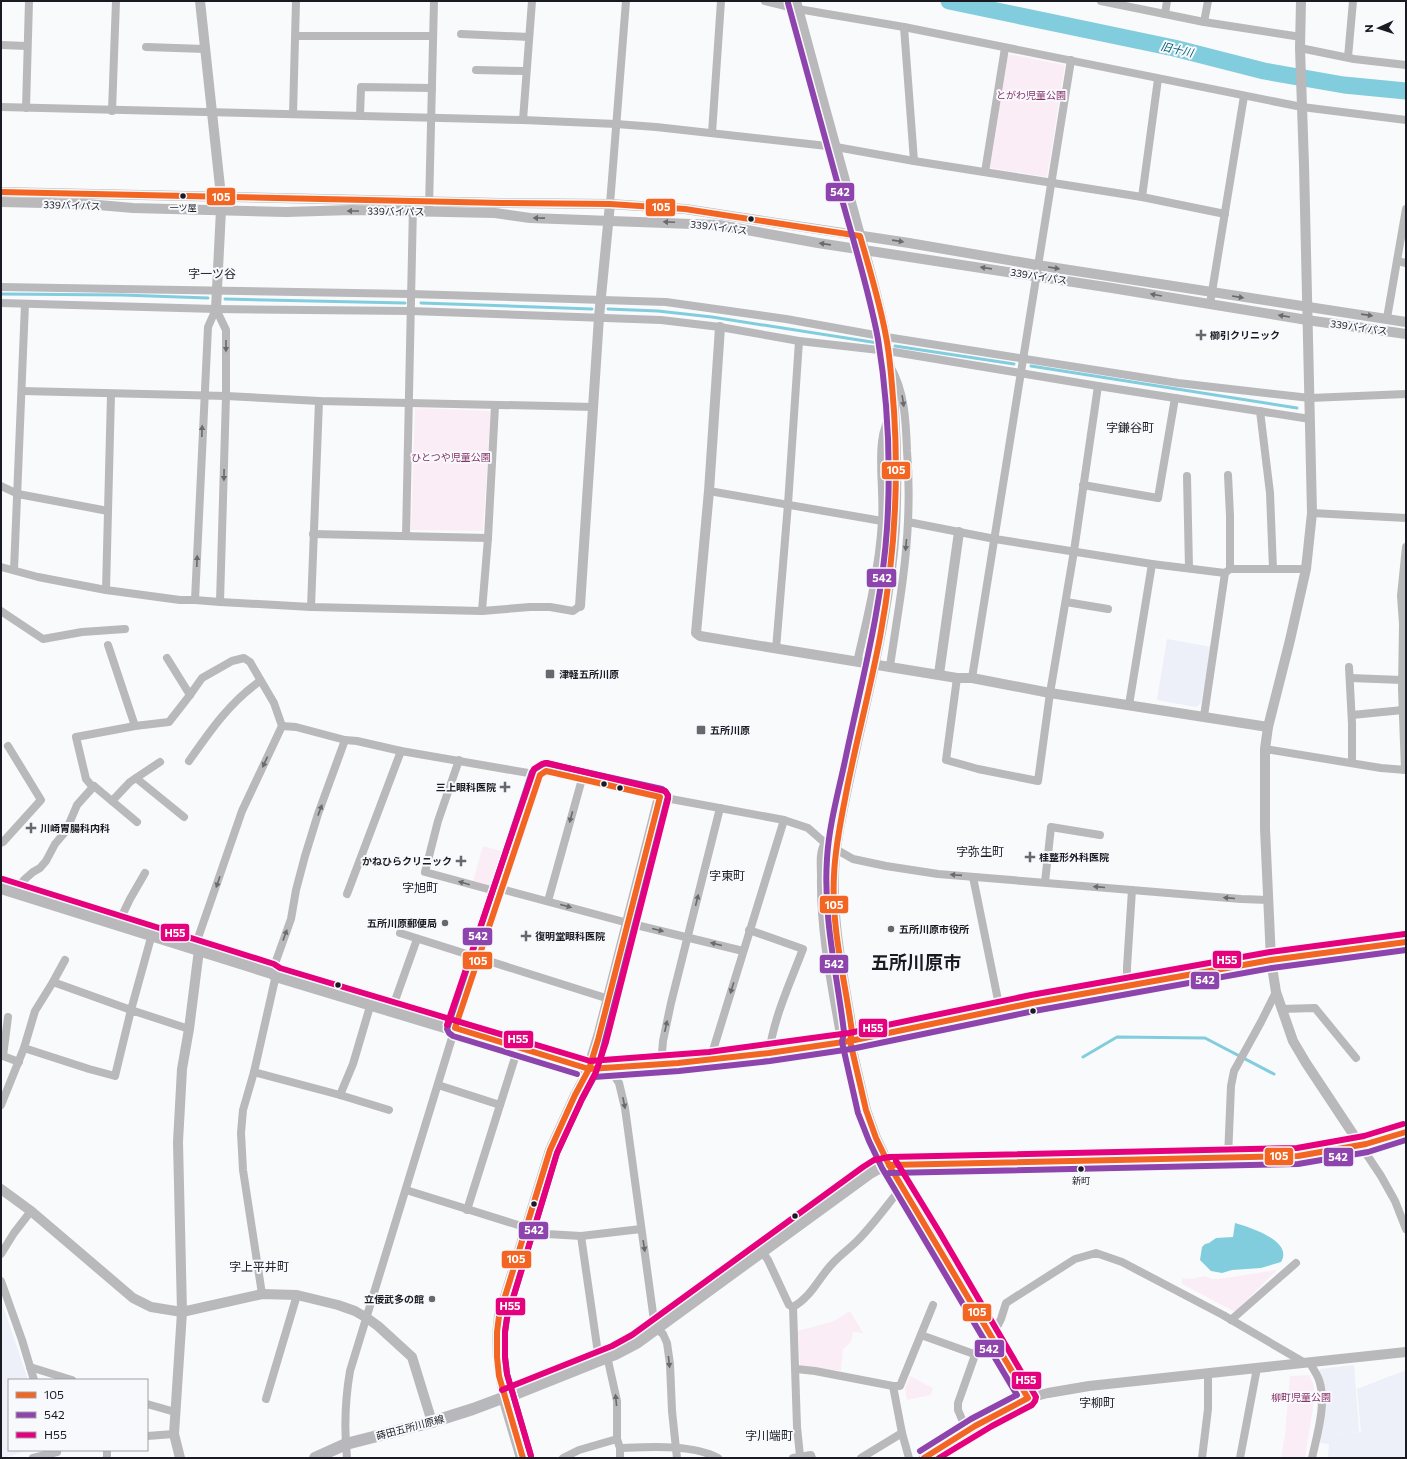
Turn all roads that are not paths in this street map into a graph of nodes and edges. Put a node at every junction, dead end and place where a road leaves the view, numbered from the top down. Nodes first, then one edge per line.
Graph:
1 (29, 1) edge
2 (116, 1) edge
3 (200, 1) edge
4 (296, 1) edge
5 (434, 1) edge
6 (532, 1) edge
7 (626, 1) edge
8 (721, 1) edge
9 (765, 1) edge
10 (1101, 1) edge
11 (1167, 1) edge
12 (1208, 1) edge
13 (1301, 1) edge
14 (1353, 1) edge
15 (797, 5) edge
16 (1165, 14) junction
17 (1204, 22) junction
18 (904, 27) junction
19 (461, 34) dead end
20 (296, 36) junction
21 (433, 36) junction
22 (529, 37) junction
23 (1301, 37) junction
24 (1, 45) edge
25 (27, 46) junction
26 (146, 47) dead end
27 (1005, 48) junction
28 (205, 49) junction
29 (1300, 49) junction
30 (1348, 57) junction
31 (1071, 60) junction
32 (1406, 65) edge
33 (476, 70) dead end
34 (526, 71) junction
35 (1158, 79) junction
36 (432, 88) junction
37 (1244, 96) junction
38 (1, 107) edge
39 (1302, 107) junction
40 (26, 108) junction
41 (112, 111) junction
42 (211, 112) junction
43 (292, 114) junction
44 (360, 116) junction
45 (431, 118) junction
46 (523, 120) junction
47 (1406, 120) edge
48 (616, 124) junction
49 (712, 133) junction
50 (836, 147) junction
51 (914, 161) junction
52 (985, 172) junction
53 (1051, 182) junction
54 (1, 192) edge
55 (220, 196) junction
56 (1142, 197) junction
57 (1, 202) edge
58 (429, 202) junction
59 (610, 204) junction
60 (413, 206) junction
61 (1406, 209) edge
62 (221, 210) junction
63 (429, 212) junction
64 (1225, 214) junction
65 (610, 220) junction
66 (860, 236) junction
67 (864, 250) junction
68 (1397, 261) junction
69 (1406, 263) edge
70 (1037, 265) junction
71 (1036, 276) junction
72 (1, 287) edge
73 (217, 291) junction
74 (1212, 293) junction
75 (411, 294) junction
76 (601, 300) junction
77 (1, 303) edge
78 (25, 304) junction
79 (1210, 304) junction
80 (1307, 307) junction
81 (216, 309) junction
82 (411, 311) junction
83 (599, 317) junction
84 (1387, 318) junction
85 (1307, 320) junction
86 (1406, 322) edge
87 (720, 327) junction
88 (1406, 334) edge
89 (886, 338) junction
90 (799, 340) junction
91 (888, 351) junction
92 (1024, 359) junction
93 (890, 365) junction
94 (1021, 372) junction
95 (1098, 386) junction
96 (22, 391) junction
97 (111, 394) junction
98 (1406, 394) edge
99 (204, 396) junction
100 (226, 396) junction
101 (1175, 398) junction
102 (1310, 398) junction
103 (319, 401) junction
104 (409, 403) junction
105 (495, 406) junction
106 (893, 406) junction
107 (594, 407) junction
108 (1260, 411) junction
109 (1310, 419) junction
110 (1228, 475) dead end
111 (1187, 476) dead end
112 (1083, 484) junction
113 (1, 486) edge
114 (709, 491) junction
115 (18, 494) junction
116 (788, 504) junction
117 (108, 511) junction
118 (1312, 513) junction
119 (1406, 518) edge
120 (882, 521) junction
121 (908, 522) junction
122 (958, 532) junction
123 (313, 534) junction
124 (406, 536) junction
125 (488, 538) junction
126 (995, 539) junction
127 (1406, 547) edge
128 (1074, 551) junction
129 (1152, 564) junction
130 (1, 567) edge
131 (1190, 568) junction
132 (1306, 568) junction
133 (1273, 569) junction
134 (14, 570) junction
135 (1227, 571) junction
136 (106, 590) junction
137 (195, 600) junction
138 (220, 602) junction
139 (1066, 602) junction
140 (311, 606) junction
141 (580, 606) joint
142 (1108, 609) dead end
143 (1, 611) edge
144 (482, 611) junction
145 (125, 629) dead end
146 (108, 645) dead end
147 (776, 649) junction
148 (167, 658) dead end
149 (857, 662) junction
150 (890, 666) junction
151 (1349, 667) dead end
152 (939, 674) junction
153 (957, 678) junction
154 (972, 678) junction
155 (1350, 678) junction
156 (1402, 680) junction
157 (260, 681) junction
158 (1050, 693) junction
159 (190, 695) junction
160 (1129, 705) junction
161 (1403, 710) junction
162 (1352, 715) junction
163 (1204, 716) junction
164 (135, 726) junction
165 (282, 726) junction
166 (1268, 727) junction
167 (345, 740) junction
168 (8, 746) dead end
169 (1266, 750) junction
170 (400, 751) junction
171 (459, 760) junction
172 (189, 761) dead end
173 (160, 762) dead end
174 (1352, 763) junction
175 (1406, 770) edge
176 (540, 775) junction
177 (136, 778) junction
178 (582, 779) junction
179 (94, 786) junction
180 (660, 797) junction
181 (112, 801) junction
182 (720, 808) junction
183 (184, 817) dead end
184 (784, 820) junction
185 (137, 822) dead end
186 (1100, 835) dead end
187 (1, 843) edge
188 (825, 843) junction
189 (145, 873) dead end
190 (973, 877) junction
191 (1045, 882) junction
192 (1, 887) edge
193 (501, 889) junction
194 (1132, 890) junction
195 (14, 891) junction
196 (347, 894) dead end
197 (1268, 900) junction
198 (548, 901) junction
199 (628, 922) junction
200 (118, 924) junction
201 (749, 930) junction
202 (400, 933) dead end
203 (152, 934) junction
204 (688, 937) junction
205 (416, 939) junction
206 (1406, 942) edge
207 (199, 950) junction
208 (743, 951) junction
209 (479, 958) junction
210 (65, 960) dead end
211 (1270, 960) junction
212 (274, 973) junction
213 (53, 982) junction
214 (1127, 985) junction
215 (1276, 992) junction
216 (609, 999) junction
217 (371, 1003) junction
218 (392, 1009) junction
219 (1281, 1009) junction
220 (130, 1010) junction
221 (1000, 1010) junction
222 (8, 1017) dead end
223 (455, 1028) junction
224 (189, 1029) junction
225 (850, 1041) junction
226 (24, 1048) junction
227 (518, 1048) junction
228 (769, 1053) junction
229 (2, 1056) edge
230 (1356, 1058) dead end
231 (710, 1060) junction
232 (18, 1062) junction
233 (661, 1064) junction
234 (590, 1068) junction
235 (609, 1068) junction
236 (254, 1072) junction
237 (438, 1085) junction
238 (340, 1095) junction
239 (1, 1105) edge
240 (500, 1105) junction
241 (389, 1110) dead end
242 (1406, 1132) edge
243 (1361, 1146) junction
244 (1228, 1157) junction
245 (889, 1165) junction
246 (902, 1187) junction
247 (1, 1189) edge
248 (406, 1190) junction
249 (467, 1210) junction
250 (31, 1211) junction
251 (526, 1228) junction
252 (641, 1229) junction
253 (1406, 1229) edge
254 (581, 1236) junction
255 (761, 1250) junction
256 (1, 1254) edge
257 (1296, 1263) dead end
258 (1, 1281) edge
259 (262, 1294) junction
260 (296, 1295) junction
261 (933, 1305) dead end
262 (793, 1307) junction
263 (182, 1312) junction
264 (367, 1318) junction
265 (1231, 1320) junction
266 (655, 1328) junction
267 (989, 1331) junction
268 (921, 1335) junction
269 (1406, 1352) edge
270 (974, 1354) junction
271 (603, 1358) junction
272 (1308, 1363) junction
273 (30, 1367) junction
274 (1257, 1368) junction
275 (796, 1369) junction
276 (1208, 1374) junction
277 (34, 1379) edge
278 (69, 1379) edge
279 (893, 1386) junction
280 (506, 1397) junction
281 (1028, 1398) junction
282 (266, 1399) dead end
283 (148, 1404) edge
284 (175, 1412) junction
285 (432, 1422) junction
286 (967, 1431) junction
287 (902, 1433) junction
288 (174, 1434) junction
289 (148, 1436) edge
290 (617, 1439) junction
291 (346, 1444) junction
292 (620, 1448) junction
293 (676, 1448) junction
294 (60, 1451) edge
295 (797, 1457) edge
296 (33, 1458) edge
297 (180, 1458) edge
298 (315, 1458) edge
299 (347, 1458) edge
300 (523, 1458) edge
301 (563, 1458) edge
302 (620, 1458) edge
303 (677, 1458) edge
304 (718, 1458) edge
305 (812, 1458) edge
306 (861, 1458) edge
307 (909, 1458) edge
308 (924, 1458) edge
309 (1202, 1458) edge
310 (1240, 1458) edge
311 (1312, 1458) edge

1 - 25 street
2 - 41 street
3 - 28 street
4 - 20 street
5 - 21 street
6 - 22 street
7 - 48 street
8 - 49 street
9 - 15 street
10 - 16 street
11 - 16 street
12 - 17 street
13 - 23 street
14 - 30 street
15 - 18 street
15 - 50 street
16 - 17 street
17 - 23 street
18 - 27 street
18 - 51 street
19 - 22 street
20 - 21 street
20 - 43 street
21 - 36 street
22 - 34 street
23 - 29 street
24 - 25 street
25 - 40 street
26 - 28 street
27 - 31 street
27 - 52 street
28 - 42 street
29 - 30 street
29 - 39 street
30 - 32 street
31 - 35 street
31 - 53 street
33 - 34 street
34 - 46 street
35 - 37 street
35 - 56 street
36 - 44 street
36 - 45 street
37 - 39 street
37 - 64 street
38 - 40 street
39 - 47 street
39 - 80 street
40 - 41 street
41 - 42 street
42 - 43 street
42 - 55 street
43 - 44 street
44 - 45 street
45 - 46 street
45 - 58 street
46 - 48 street
48 - 49 street
48 - 59 street
49 - 50 street
50 - 51 street
50 - 66 street
51 - 52 street
52 - 53 street
53 - 56 street
53 - 70 street
54 - 55 street
55 - 60 street
55 - 62 street
56 - 64 street
57 - 62 street, 339バイパス
58 - 59 street
58 - 60 street
58 - 63 street
59 - 65 street
59 - 66 street
60 -> 62 street, 339バイパス
60 - 63 street, 339バイパス
60 - 75 street
61 - 68 street
62 - 73 street
65 -> 63 street, 339バイパス
64 - 74 street
67 -> 65 street, 339バイパス
65 - 76 street
66 - 67 street
66 -> 70 street
71 -> 67 street, 339バイパス
67 - 89 street
68 - 69 street
68 - 84 street
70 - 71 street
70 -> 74 street
79 -> 71 street, 339バイパス
71 - 92 street
72 - 73 street
73 - 75 street
73 - 81 street
74 - 79 street
74 -> 80 street
75 - 76 street
75 - 82 street
76 - 83 street
76 - 89 street
77 - 78 street
78 - 81 street
78 - 96 street
85 -> 79 street, 339バイパス
80 -> 84 street
80 - 85 street
81 - 82 street
81 - 99 street
81 -> 100 street
82 - 83 street
82 - 104 street
83 - 87 street
83 - 107 street
84 - 86 street
85 - 88 street, 339バイパス
85 - 102 street
87 - 90 street
87 - 114 street
89 - 91 street
89 - 92 street
90 - 91 street
90 - 116 street
91 - 93 street
91 - 94 street
92 - 94 street
92 - 102 street
93 - 106 street
93 -> 121 street
94 - 95 street
94 - 126 street
95 - 101 street
95 - 112 street
96 - 97 street
96 - 115 street
97 - 99 street
97 - 117 street
98 - 102 street
99 - 100 street
137 -> 99 street
100 - 103 street
100 -> 138 street
101 - 108 street
101 - 112 street
102 - 109 street
103 - 104 street
103 - 123 street
104 - 105 street
104 - 124 street
105 - 107 street
105 - 125 street
106 - 120 street
106 - 225 street
107 - 141 street
108 - 109 street
108 - 133 street
109 - 118 street
110 - 135 street
111 - 131 street
112 - 128 street
113 - 115 street
114 - 116 street
114 - 147 street
115 - 117 street
115 - 134 street
116 - 120 street
116 - 147 street
117 - 136 street
118 - 119 street
118 - 132 street
120 - 149 street
121 - 122 street
121 -> 150 street
122 - 126 street
122 - 152 street
123 - 124 street
123 - 140 street
124 - 125 street
125 - 144 street
126 - 128 street
126 - 154 street
127 - 156 street
128 - 129 street
128 - 139 street
129 - 131 street
129 - 160 street
130 - 134 street
131 - 135 street
132 - 133 street
132 - 166 street
133 - 135 street
134 - 136 street
135 - 163 street
136 - 137 street
137 - 138 street
138 - 140 street
139 - 142 street
139 - 158 street
140 - 144 street
141 - 144 street
143 - 145 street
146 - 164 street
147 - 149 street
148 - 159 street
149 - 150 street
150 - 152 street
151 - 155 street
152 - 153 street
153 - 154 street
153 - 158 street
154 - 158 street
155 - 156 street
155 - 162 street
156 - 161 street
157 - 159 street
157 - 165 street
157 - 172 street
158 - 160 street
159 - 164 street
160 - 163 street
161 - 162 street
161 - 175 street
162 - 174 street
163 - 166 street
164 - 179 street
165 - 167 street
165 -> 207 street
166 - 169 street
167 - 170 street
212 -> 167 street
168 - 187 street
169 - 174 street
169 - 197 street
170 - 171 street
170 - 196 street
171 - 176 street
193 -> 171 street
173 - 177 street
174 - 175 street
176 - 178 street
176 - 193 street
177 - 181 street
177 - 183 street
178 - 180 street
178 -> 198 street
179 - 181 street
179 - 195 street
180 - 182 street
180 - 199 main road
181 - 185 street
182 - 184 street
204 -> 182 street
184 - 188 street
184 - 201 street
186 - 191 street
190 -> 188 street
188 - 225 street
189 - 200 street
190 - 191 street
190 - 221 street
194 -> 191 street
192 - 195 highway
193 - 198 street
193 - 209 street
197 -> 194 street
194 - 214 street
195 - 200 highway
197 - 211 street
198 -> 199 street
199 -> 204 street
199 - 216 main road
200 - 203 highway
201 - 208 street
201 - 228 street
202 - 205 street
203 - 207 highway
203 - 220 street
208 -> 204 street
233 -> 204 street
205 - 209 street
205 - 218 street
206 - 211 highway
207 - 212 highway
207 - 224 street
208 -> 231 street
209 - 216 street
209 - 223 street
210 - 213 street
211 - 214 highway
211 - 215 street
212 - 217 highway
212 - 236 street
213 - 220 street
213 - 226 street
214 - 221 highway
215 - 219 street
215 - 244 street
216 - 234 main road
217 - 218 highway
217 - 238 street
218 - 223 highway
219 - 230 street
219 - 243 street
220 - 224 street
220 - 226 street
221 - 225 highway
222 - 229 street
223 - 227 highway
223 - 237 street
224 - 263 street
225 - 228 highway
225 - 245 street
226 - 232 street
227 - 234 highway
227 - 240 street
228 - 231 highway
229 - 232 street
231 - 233 highway
232 - 239 street
233 - 235 highway
234 - 235 highway
234 - 251 street
235 -> 252 street
236 - 238 street
236 - 259 street
237 - 240 street
237 - 248 street
238 - 241 street
240 - 249 street
242 - 243 highway
243 - 244 highway
243 - 253 street
244 - 245 highway
245 - 246 street
245 - 255 highway
246 - 262 street
246 - 267 street
247 - 250 street
248 - 249 street
248 - 264 street
249 - 251 street
250 - 256 street
250 - 263 street
251 - 254 street
251 - 280 street
252 - 254 street
252 -> 266 street
254 - 271 street
255 - 262 street
255 - 266 highway
257 - 265 street
258 - 273 street
259 - 260 street
259 - 263 street
260 - 264 street
260 - 282 street
261 - 268 street
262 - 275 street
263 - 284 street
264 - 285 street
264 - 291 street
265 - 267 street
265 - 272 street
266 - 271 highway
266 -> 293 street
267 - 270 street
267 - 281 street
268 - 270 street
268 - 279 street
269 - 272 street
270 - 286 street
271 - 280 highway
290 -> 271 street
272 - 274 street
272 - 311 street
273 - 277 street
273 - 278 street
274 - 276 street
274 - 310 street
275 - 279 street
275 - 295 street
276 - 281 street
276 - 309 street
279 - 287 street
280 - 285 main road, 蒔田五所川原線
280 - 300 highway
281 - 286 street
283 - 284 street
284 - 288 street
285 - 291 main road, 蒔田五所川原線
286 - 308 street
287 - 306 street
287 - 307 street
288 - 289 street
288 - 297 street
290 - 292 street
290 - 301 street
291 - 298 main road, 蒔田五所川原線
291 - 299 street
292 - 293 street
292 - 302 street
293 - 303 street
293 - 304 street
294 - 296 street
295 - 305 street

